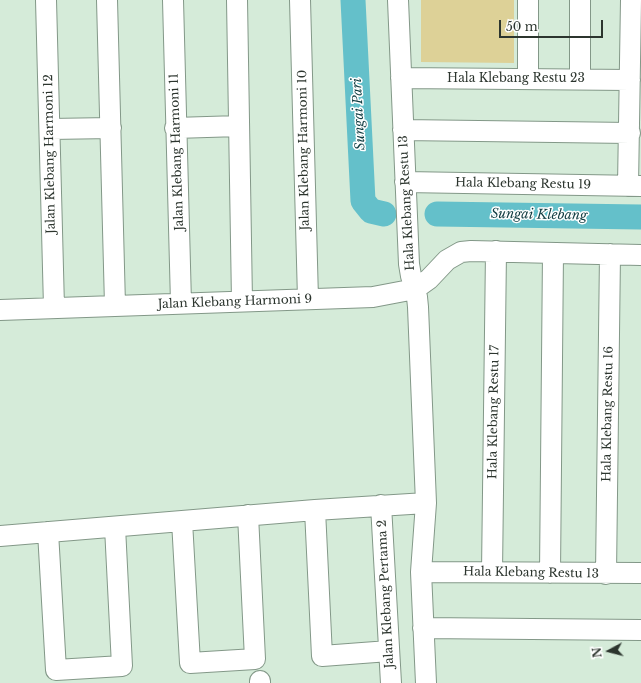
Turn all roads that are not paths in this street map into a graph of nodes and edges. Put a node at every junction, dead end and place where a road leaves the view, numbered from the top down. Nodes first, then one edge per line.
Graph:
1 (46, 0) edge
2 (107, 0) edge
3 (173, 0) edge
4 (237, 0) edge
5 (300, 0) edge
6 (398, 0) edge
7 (528, 0) edge
8 (580, 0) edge
9 (631, 0) edge
10 (401, 78) junction
11 (528, 79) junction
12 (580, 79) junction
13 (630, 80) junction
14 (239, 126) junction
15 (111, 128) junction
16 (176, 128) junction
17 (50, 129) junction
18 (403, 130) junction
19 (630, 133) junction
20 (405, 182) junction
21 (635, 186) edge
22 (496, 252) junction
23 (553, 253) junction
24 (610, 254) junction
25 (641, 254) edge
26 (415, 289) junction
27 (308, 299) junction
28 (242, 301) junction
29 (181, 303) junction
30 (115, 305) junction
31 (54, 307) junction
32 (0, 310) edge
33 (426, 503) junction
34 (381, 505) junction
35 (314, 510) junction
36 (248, 515) junction
37 (182, 521) junction
38 (115, 526) junction
39 (48, 532) junction
40 (0, 536) edge
41 (421, 572) junction
42 (492, 572) junction
43 (550, 573) junction
44 (606, 574) junction
45 (641, 574) edge
46 (423, 628) junction
47 (641, 630) edge
48 (389, 651) junction
49 (391, 683) edge
50 (426, 683) edge

1 - 17 street, Jalan Klebang Harmoni 12
2 - 15 street
3 - 16 street, Jalan Klebang Harmoni 11
4 - 14 street
5 - 27 street, Jalan Klebang Harmoni 10
6 - 10 street, Hala Klebang Restu 13
7 - 11 street
8 - 12 street
9 - 13 street
10 - 11 street, Hala Klebang Restu 23
10 - 18 street, Hala Klebang Restu 13
11 - 12 street, Hala Klebang Restu 23
12 - 13 street, Hala Klebang Restu 23
13 - 19 street
14 - 16 street
14 - 28 street
15 - 17 street
15 - 30 street
16 - 29 street, Jalan Klebang Harmoni 11
17 - 31 street, Jalan Klebang Harmoni 12
18 - 19 street
18 - 20 street, Hala Klebang Restu 13
19 - 21 street
20 - 21 street, Hala Klebang Restu 19
20 - 26 street, Hala Klebang Restu 13
22 - 23 street
22 - 26 street
22 - 42 street, Hala Klebang Restu 17
23 - 24 street
23 - 43 street
24 - 25 street
24 - 44 street, Hala Klebang Restu 16
26 - 27 street, Jalan Klebang Harmoni 9
26 - 33 street, Hala Klebang Restu 13
27 - 28 street, Jalan Klebang Harmoni 9
28 - 29 street, Jalan Klebang Harmoni 9
29 - 30 street, Jalan Klebang Harmoni 9
30 - 31 street, Jalan Klebang Harmoni 9
31 - 32 street, Jalan Klebang Harmoni 9
33 - 34 street
33 - 41 street, Hala Klebang Restu 13
34 - 35 street
34 - 48 street, Jalan Klebang Pertama 2
35 - 36 street
35 - 48 street
36 - 37 street
36 - 37 street
37 - 38 street
38 - 39 street
38 - 39 street
39 - 40 street
41 - 42 street, Hala Klebang Restu 13
41 - 46 street, Hala Klebang Restu 13
42 - 43 street, Hala Klebang Restu 13
43 - 44 street, Hala Klebang Restu 13
44 - 45 street, Hala Klebang Restu 13
46 - 47 street
46 - 50 street, Hala Klebang Restu 13
48 - 49 street, Jalan Klebang Pertama 2

